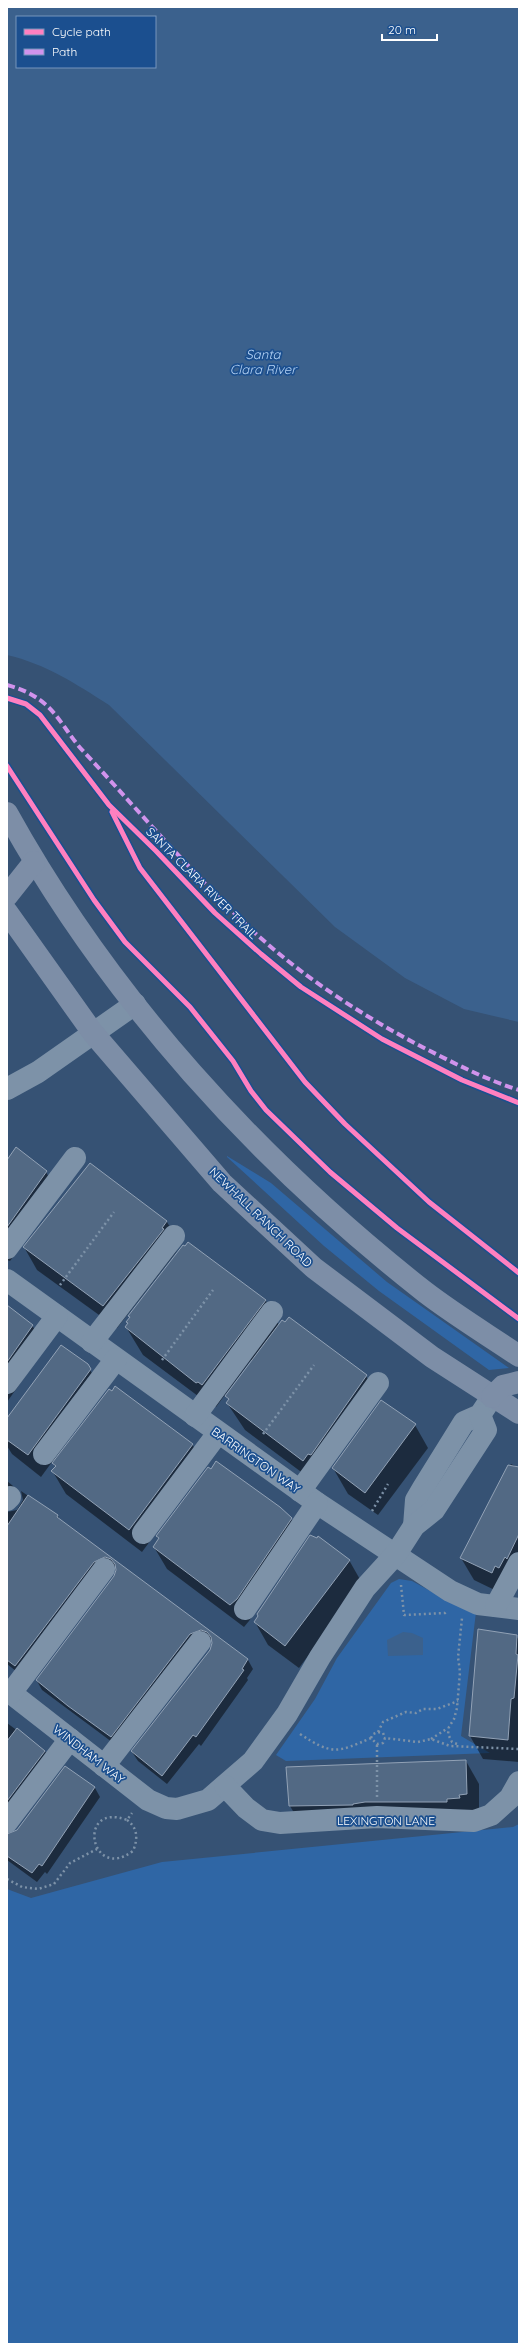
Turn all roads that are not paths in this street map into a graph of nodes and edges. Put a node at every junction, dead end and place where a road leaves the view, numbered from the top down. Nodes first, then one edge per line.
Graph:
1 (7, 813) edge
2 (34, 862) junction
3 (7, 870) edge
4 (7, 896) edge
5 (7, 912) edge
6 (135, 1004) junction
7 (93, 1034) junction
8 (7, 1089) edge
9 (75, 1158) dead end
10 (174, 1236) dead end
11 (7, 1248) edge
12 (7, 1280) edge
13 (272, 1312) dead end
14 (57, 1316) junction
15 (92, 1342) junction
16 (519, 1356) edge
17 (116, 1359) junction
18 (519, 1382) edge
19 (7, 1383) edge
20 (378, 1383) dead end
21 (492, 1397) junction
22 (519, 1413) edge
23 (195, 1416) junction
24 (218, 1433) junction
25 (44, 1454) dead end
26 (300, 1491) junction
27 (317, 1503) junction
28 (143, 1533) dead end
29 (396, 1554) junction
30 (519, 1563) edge
31 (104, 1569) dead end
32 (496, 1606) junction
33 (245, 1609) dead end
34 (519, 1610) edge
35 (200, 1642) dead end
36 (9, 1692) edge
37 (70, 1739) junction
38 (104, 1766) junction
39 (519, 1782) edge
40 (225, 1786) junction
41 (7, 1822) edge

1 - 2 main road
2 - 3 main road
2 - 4 main road
2 - 6 main road
5 - 7 main road, NEWHALL RANCH ROAD
6 - 7 street
6 - 16 main road
7 - 8 street
7 - 21 main road, NEWHALL RANCH ROAD
9 - 11 street
10 - 15 street
12 - 14 street, BARRINGTON WAY
13 - 23 street
14 - 15 street, BARRINGTON WAY
14 - 19 street
15 - 17 street, BARRINGTON WAY
17 - 23 street, BARRINGTON WAY
17 - 25 street
18 - 21 main road
20 - 26 street
21 - 22 main road, NEWHALL RANCH ROAD
21 - 29 street
23 - 24 street, BARRINGTON WAY
24 - 26 street, BARRINGTON WAY
24 - 28 street
26 - 27 street, BARRINGTON WAY
27 - 29 street, BARRINGTON WAY
27 - 33 street
29 - 32 street, BARRINGTON WAY
29 - 40 street
30 - 32 street
31 - 36 street
32 - 34 street, BARRINGTON WAY
35 - 38 street
36 - 37 street, WINDHAM WAY
37 - 38 street, WINDHAM WAY
37 - 41 street
38 - 40 street, WINDHAM WAY
39 - 40 street, LEXINGTON LANE

